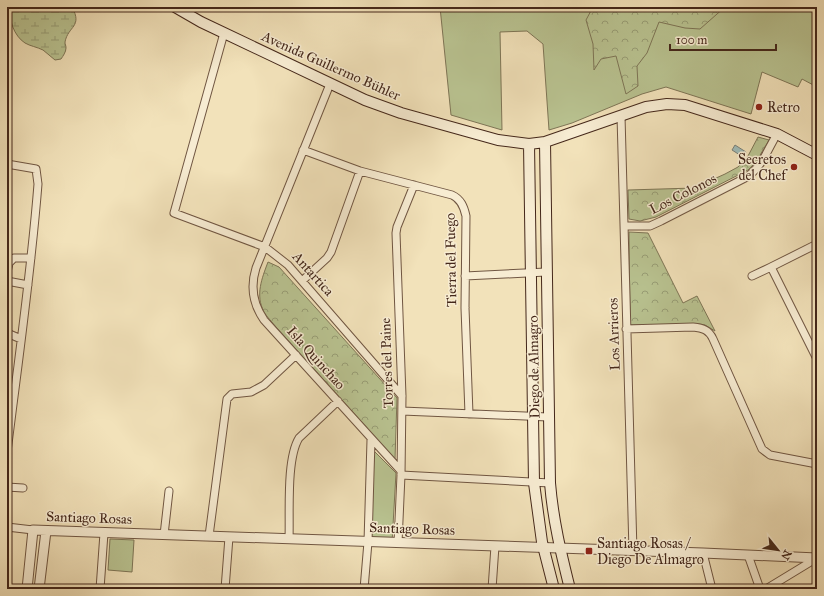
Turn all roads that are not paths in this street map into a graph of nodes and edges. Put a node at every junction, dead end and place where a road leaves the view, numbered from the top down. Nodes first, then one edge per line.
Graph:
1 (175, 7) edge
2 (224, 33) junction
3 (330, 84) junction
4 (621, 116) junction
5 (777, 134) junction
6 (545, 142) junction
7 (529, 144) junction
8 (303, 150) junction
9 (817, 154) edge
10 (7, 164) edge
11 (360, 171) junction
12 (414, 185) junction
13 (624, 226) junction
14 (817, 244) edge
15 (265, 247) junction
16 (31, 258) junction
17 (771, 267) junction
18 (7, 272) edge
19 (530, 272) junction
20 (546, 272) junction
21 (465, 276) junction
22 (752, 276) dead end
23 (7, 281) edge
24 (302, 281) junction
25 (28, 285) junction
26 (626, 329) junction
27 (7, 334) edge
28 (20, 339) junction
29 (296, 355) junction
30 (817, 359) edge
31 (11, 388) edge
32 (402, 396) junction
33 (338, 402) junction
34 (402, 412) junction
35 (470, 414) junction
36 (533, 417) junction
37 (548, 417) junction
38 (8, 434) edge
39 (371, 440) junction
40 (7, 452) edge
41 (817, 464) edge
42 (401, 473) junction
43 (534, 483) junction
44 (550, 483) junction
45 (7, 487) edge
46 (23, 488) dead end
47 (169, 491) dead end
48 (7, 527) edge
49 (33, 530) junction
50 (46, 531) junction
51 (104, 533) junction
52 (164, 535) junction
53 (209, 536) junction
54 (229, 537) junction
55 (289, 539) junction
56 (368, 542) junction
57 (398, 543) junction
58 (495, 546) junction
59 (543, 548) junction
60 (559, 548) junction
61 (633, 551) junction
62 (703, 553) junction
63 (748, 555) junction
64 (817, 558) edge
65 (27, 589) edge
66 (39, 589) edge
67 (100, 589) edge
68 (225, 589) edge
69 (364, 589) edge
70 (492, 589) edge
71 (554, 589) edge
72 (570, 589) edge
73 (712, 589) edge
74 (760, 589) edge
75 (766, 589) edge

1 - 2 main road, Avenida Guillermo Bühler
2 - 3 main road, Avenida Guillermo Bühler
2 - 15 street, Antartica
3 - 7 main road, Avenida Guillermo Bühler
3 - 8 street, Isla Quinchao
4 - 5 main road, Avenida Guillermo Bühler
4 - 6 main road, Avenida Guillermo Bühler
4 - 13 street, Los Arrieros
5 - 9 main road, Avenida Guillermo Bühler
5 - 13 street, Los Colonos
6 - 7 main road, Avenida Guillermo Bühler
6 - 20 main road, Diego de Almagro
7 - 19 main road, Diego de Almagro
8 - 11 street, Tierra del Fuego
8 - 15 street, Isla Quinchao
10 - 16 street
11 - 12 street, Tierra del Fuego
11 - 24 street
12 - 21 street, Tierra del Fuego
12 - 32 street, Torres del Paine
13 - 26 street, Los Arrieros
14 - 17 street
15 - 24 street, Antartica
15 - 29 street, Isla Quinchao
16 - 18 street
16 - 25 street
17 - 22 street
17 - 30 street
19 - 20 street
19 - 21 street
19 - 36 main road, Diego de Almagro
20 - 37 main road, Diego de Almagro
21 - 35 street, Tierra del Fuego
23 - 25 street
24 - 32 street, Antartica
25 - 28 street
26 - 41 street
26 - 61 street, Los Arrieros
27 - 28 street
28 - 31 street
29 - 33 street, Isla Quinchao
29 - 53 street
31 - 38 street
32 - 34 street, Torres del Paine
33 - 39 street, Isla Quinchao
33 - 55 street
34 - 35 street
34 - 42 street, Torres del Paine
35 - 36 street
36 - 37 street
36 - 43 main road, Diego de Almagro
37 - 44 main road, Diego de Almagro
38 - 40 street
39 - 42 street, Isla Quinchao
39 - 56 street
42 - 43 street
42 - 57 street, Torres del Paine
43 - 44 street
43 - 59 main road, Diego de Almagro
44 - 60 main road, Diego de Almagro
45 - 46 street
47 - 52 street
48 - 49 street, Santiago Rosas
49 - 50 street, Santiago Rosas
49 - 65 street
50 - 51 street, Santiago Rosas
50 - 66 street
51 - 52 street, Santiago Rosas
51 - 67 street
52 - 53 street, Santiago Rosas
53 - 54 street, Santiago Rosas
54 - 55 street, Santiago Rosas
54 - 68 street
55 - 56 street, Santiago Rosas
56 - 57 street, Santiago Rosas
56 - 69 street
57 - 58 street, Santiago Rosas
58 - 59 street, Santiago Rosas
58 - 70 street
59 - 60 street, Santiago Rosas
59 - 71 main road, Diego de Almagro
60 - 61 street, Santiago Rosas
60 - 72 main road, Diego de Almagro
61 - 62 street, Santiago Rosas
62 - 63 street, Santiago Rosas
62 - 73 street
63 - 64 street, Santiago Rosas
63 - 74 street
64 - 75 street

